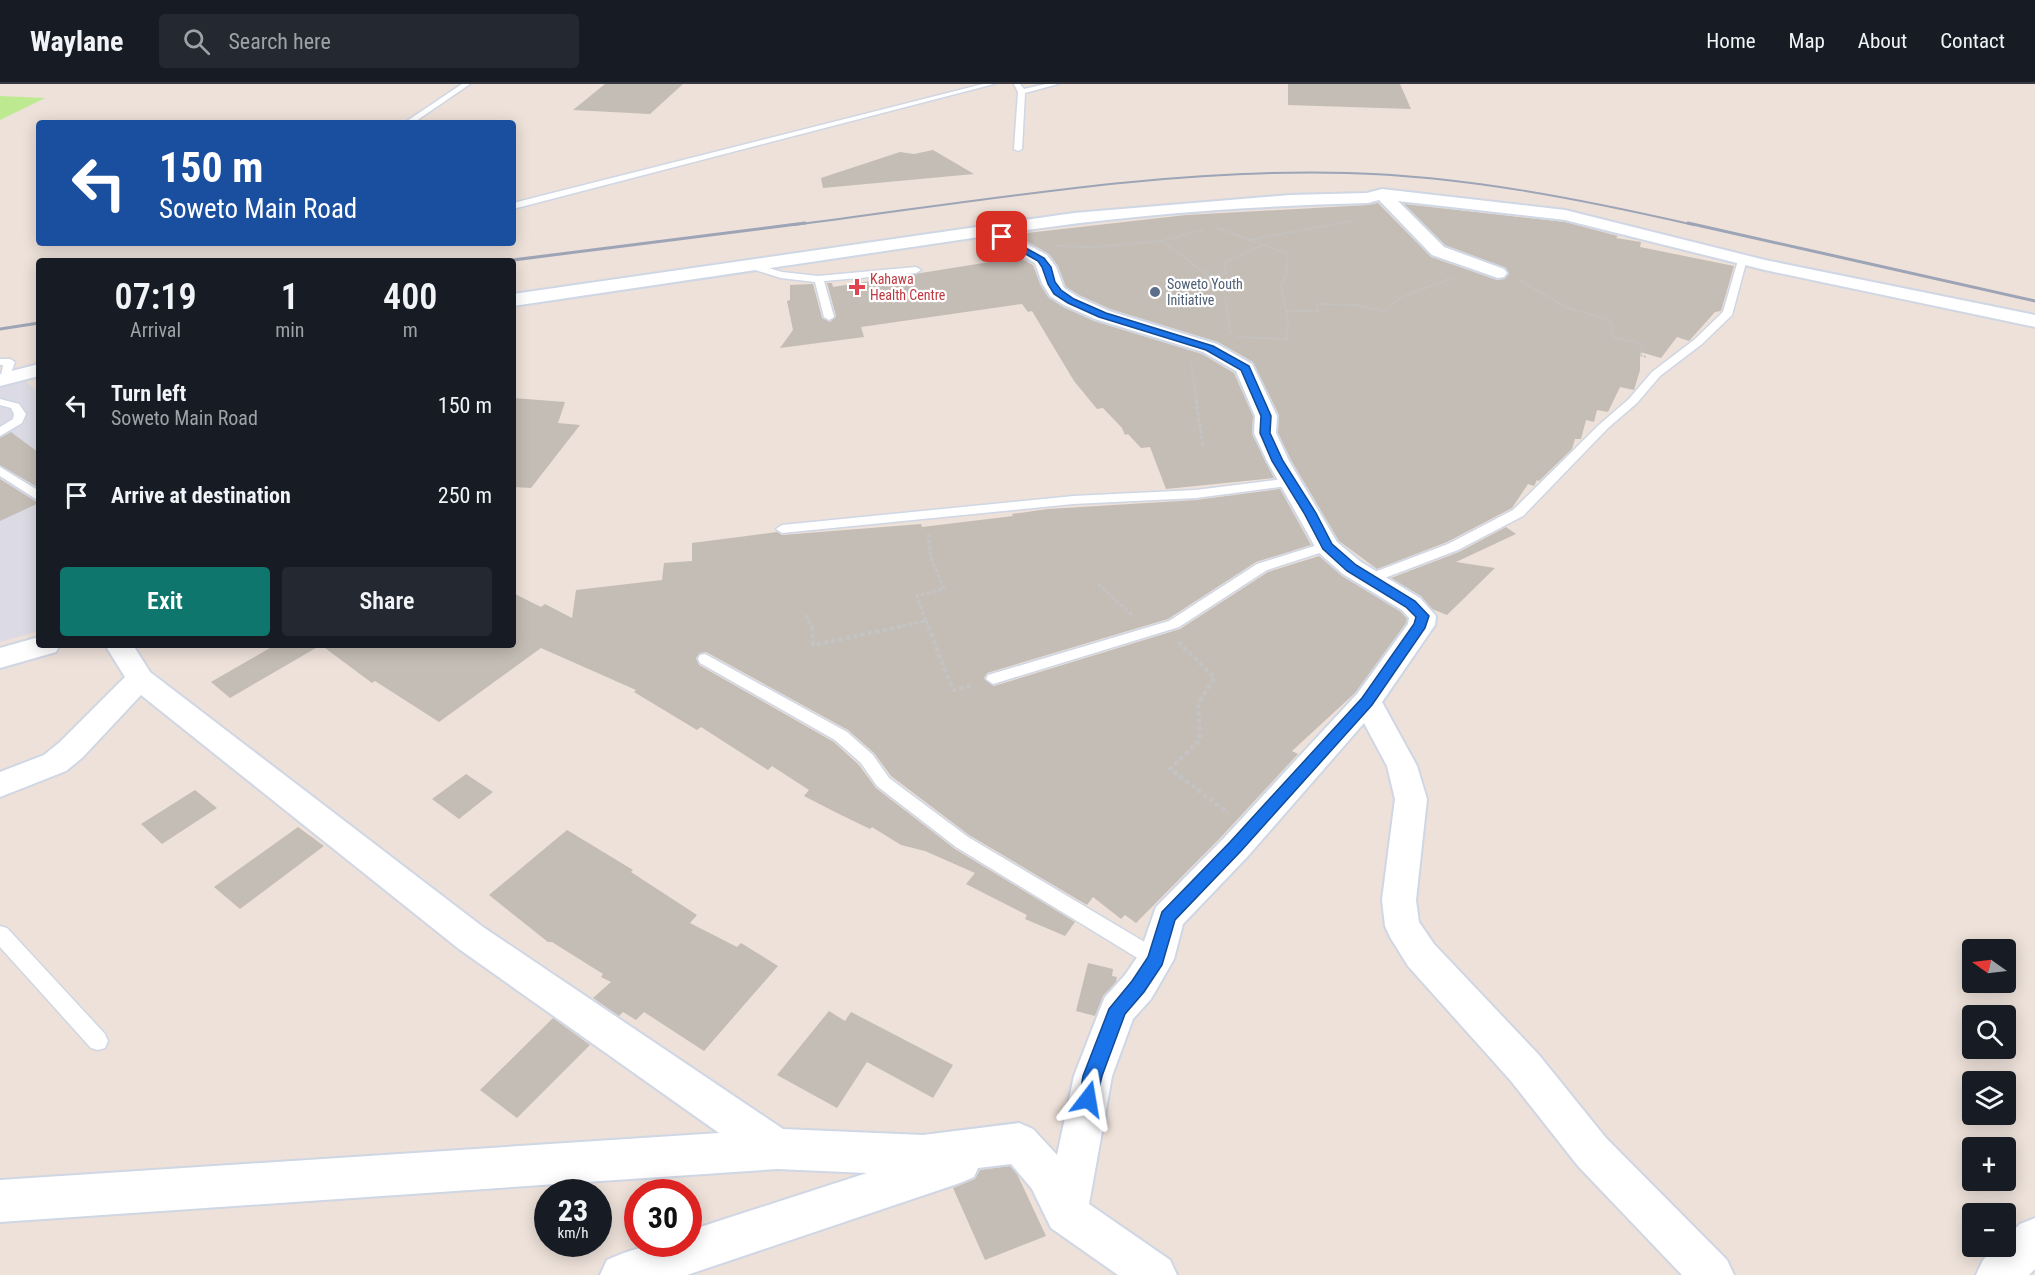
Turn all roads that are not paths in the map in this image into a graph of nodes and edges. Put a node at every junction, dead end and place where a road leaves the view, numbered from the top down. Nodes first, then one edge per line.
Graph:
1 (467, 84) edge
2 (991, 84) edge
3 (1017, 84) edge
4 (1055, 84) edge
5 (1022, 92) junction
6 (413, 120) edge
7 (1018, 149) dead end
8 (1382, 194) junction
9 (516, 205) edge
10 (991, 232) junction
11 (1742, 259) junction
12 (752, 266) junction
13 (916, 270) dead end
14 (1494, 272) road end
15 (819, 279) junction
16 (516, 300) edge
17 (829, 317) dead end
18 (2035, 321) edge
19 (36, 370) edge
20 (1, 373) edge
21 (0, 402) edge
22 (0, 432) edge
23 (0, 471) edge
24 (1291, 483) junction
25 (36, 495) edge
26 (782, 529) dead end
27 (1327, 546) junction
28 (1370, 579) junction
29 (36, 648) edge
30 (121, 648) edge
31 (0, 658) edge
32 (705, 659) dead end
33 (140, 679) junction
34 (993, 679) road end
35 (1367, 701) junction
36 (0, 785) edge
37 (0, 934) edge
38 (1156, 959) junction
39 (98, 1041) dead end
40 (1018, 1143) junction
41 (777, 1149) junction
42 (0, 1201) edge
43 (1065, 1213) junction
44 (2035, 1239) edge
45 (622, 1275) edge
46 (1155, 1275) edge
47 (1712, 1275) edge
48 (1998, 1275) edge

1 - 6 lane
2 - 9 lane
3 - 5 lane
4 - 5 lane
5 - 7 lane
8 - 10 street
8 - 11 street
8 - 14 street
10 - 12 street
10 - 24 street
11 - 18 street
11 - 28 lane
12 - 15 lane
12 - 16 street
13 - 15 lane
15 - 17 lane
19 - 20 street
21 - 22 lane
23 - 25 lane
24 - 26 lane
24 - 27 street
27 - 28 street
27 - 34 lane
28 - 35 street
29 - 31 street
30 - 33 street
32 - 38 lane
33 - 36 street
33 - 41 street
35 - 38 street
35 - 47 street
37 - 39 lane
38 - 43 street
40 - 41 street
40 - 43 street
40 - 45 street
41 - 42 street
43 - 46 street
44 - 48 street

